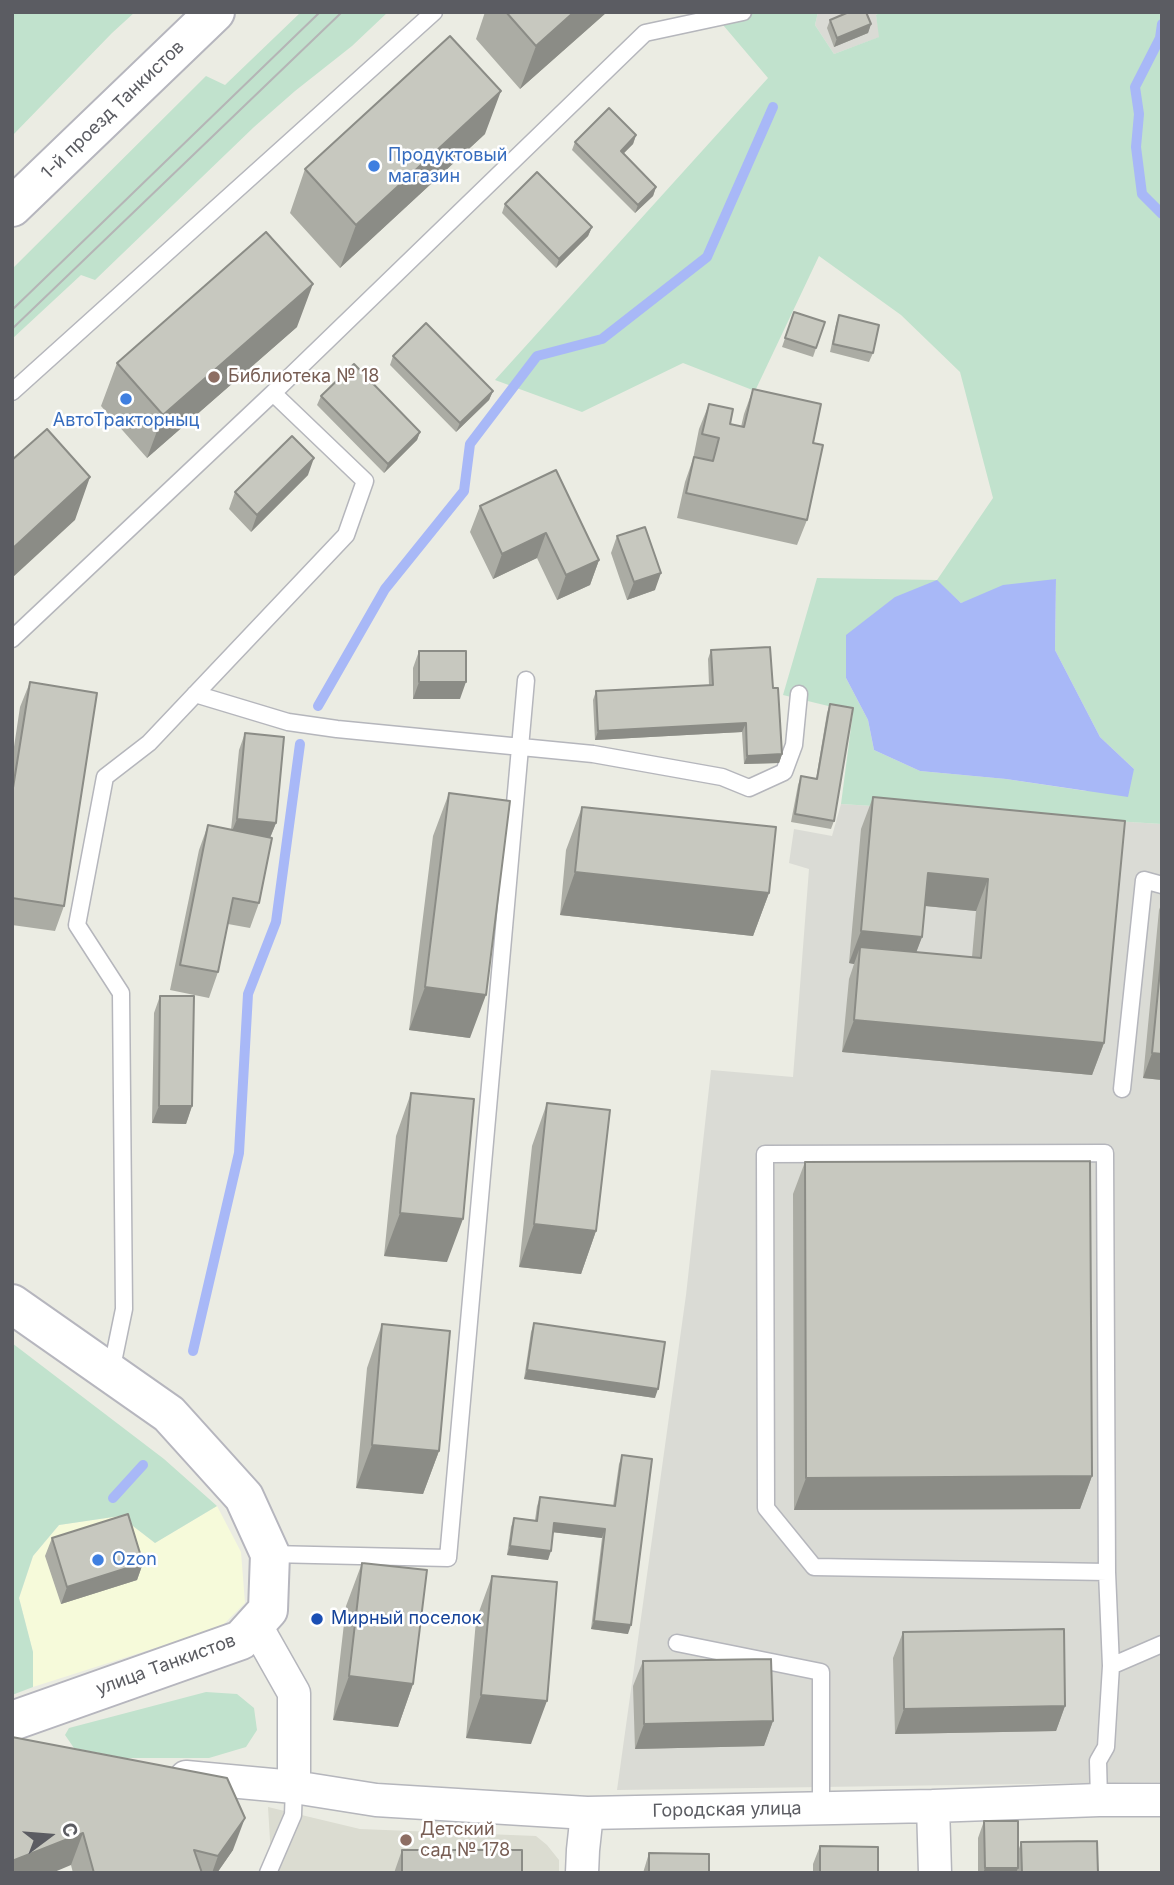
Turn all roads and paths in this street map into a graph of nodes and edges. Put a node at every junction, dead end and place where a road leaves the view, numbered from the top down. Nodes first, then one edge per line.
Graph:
1 (215, 12) edge
2 (435, 12) edge
3 (743, 12) edge
4 (12, 207) edge
5 (12, 392) edge
6 (273, 393) junction
7 (12, 639) edge
8 (526, 680) dead end
9 (195, 694) junction
10 (799, 694) dead end
11 (521, 746) junction
12 (1162, 885) edge
13 (1122, 1089) dead end
14 (12, 1304) edge
15 (111, 1372) junction
16 (270, 1554) junction
17 (1107, 1572) junction
18 (255, 1624) junction
19 (677, 1643) dead end
20 (1162, 1644) edge
21 (1111, 1666) junction
22 (15, 1737) edge
23 (161, 1775) edge
24 (294, 1787) junction
25 (1099, 1800) junction
26 (1162, 1800) edge
27 (933, 1806) junction
28 (821, 1807) junction
29 (587, 1814) junction
30 (268, 1873) edge
31 (582, 1873) edge
32 (935, 1873) edge

1 - 4 main road, 1-й проезд Танкистов
2 - 5 lane
3 - 6 lane
6 - 7 lane
6 - 9 lane
8 - 11 lane
9 - 11 lane
9 - 15 lane
10 - 11 lane
11 - 16 lane
12 - 13 lane
14 - 15 main road, улица Танкистов
15 - 16 main road, улица Танкистов
16 - 18 main road, улица Танкистов
17 - 17 lane
17 - 21 lane
18 - 22 main road, улица Танкистов
18 - 24 street
19 - 28 lane
20 - 21 lane
21 - 25 lane
23 - 24 street, Городская улица
24 - 29 street, Городская улица
24 - 30 lane
25 - 26 street, Городская улица
25 - 27 street, Городская улица
27 - 28 street, Городская улица
27 - 32 street
28 - 29 street, Городская улица
29 - 31 street

